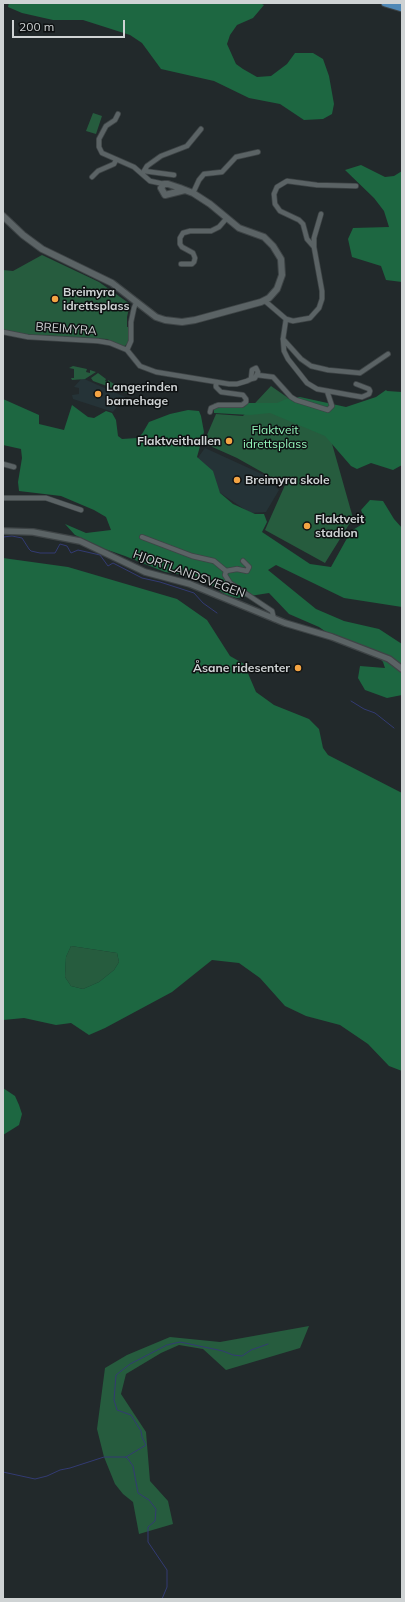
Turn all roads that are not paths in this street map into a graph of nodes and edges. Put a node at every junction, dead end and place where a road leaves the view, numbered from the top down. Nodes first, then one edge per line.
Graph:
1 (385, 3) edge
2 (402, 8) edge
3 (118, 114) dead end
4 (201, 129) dead end
5 (258, 152) dead end
6 (116, 160) junction
7 (143, 172) junction
8 (174, 175) dead end
9 (92, 177) dead end
10 (164, 184) junction
11 (356, 186) dead end
12 (185, 190) junction
13 (193, 193) junction
14 (321, 214) dead end
15 (3, 216) edge
16 (226, 218) junction
17 (314, 247) junction
18 (181, 264) dead end
19 (265, 300) junction
20 (136, 303) junction
21 (286, 319) junction
22 (3, 332) edge
23 (283, 339) junction
24 (127, 350) junction
25 (388, 354) dead end
26 (257, 375) junction
27 (251, 379) junction
28 (216, 383) junction
29 (356, 384) dead end
30 (327, 391) junction
31 (210, 412) dead end
32 (3, 464) edge
33 (14, 467) dead end
34 (3, 498) edge
35 (81, 510) dead end
36 (3, 531) edge
37 (142, 537) dead end
38 (243, 561) dead end
39 (226, 571) junction
40 (274, 618) junction
41 (402, 669) edge

1 - 2 highway
3 - 6 street
4 - 7 street
5 - 13 street
6 - 7 street
6 - 9 street
7 - 8 street
7 - 10 street
10 - 12 main road
10 - 12 main road
11 - 17 street
12 - 13 main road
13 - 16 main road
14 - 17 street
15 - 20 main road
16 - 18 street
16 - 19 main road
17 - 21 street
19 - 20 main road
19 - 21 street
20 - 24 street
21 - 23 street
22 - 24 street, BREIMYRA
23 - 25 street
23 - 30 street
24 - 28 street, BREIMYRA
26 - 27 street, BREIMYRA
26 - 27 street
26 - 30 street
27 - 28 street, BREIMYRA
28 - 31 street, BREIMYRA
29 - 30 street
32 - 33 street
34 - 35 street
36 - 40 street, HJORTLANDSVEGEN
37 - 39 street, HJORTLANDSVEGEN
38 - 39 street, HJORTLANDSVEGEN
39 - 40 street, HJORTLANDSVEGEN
40 - 41 street, HJORTLANDSVEGEN

